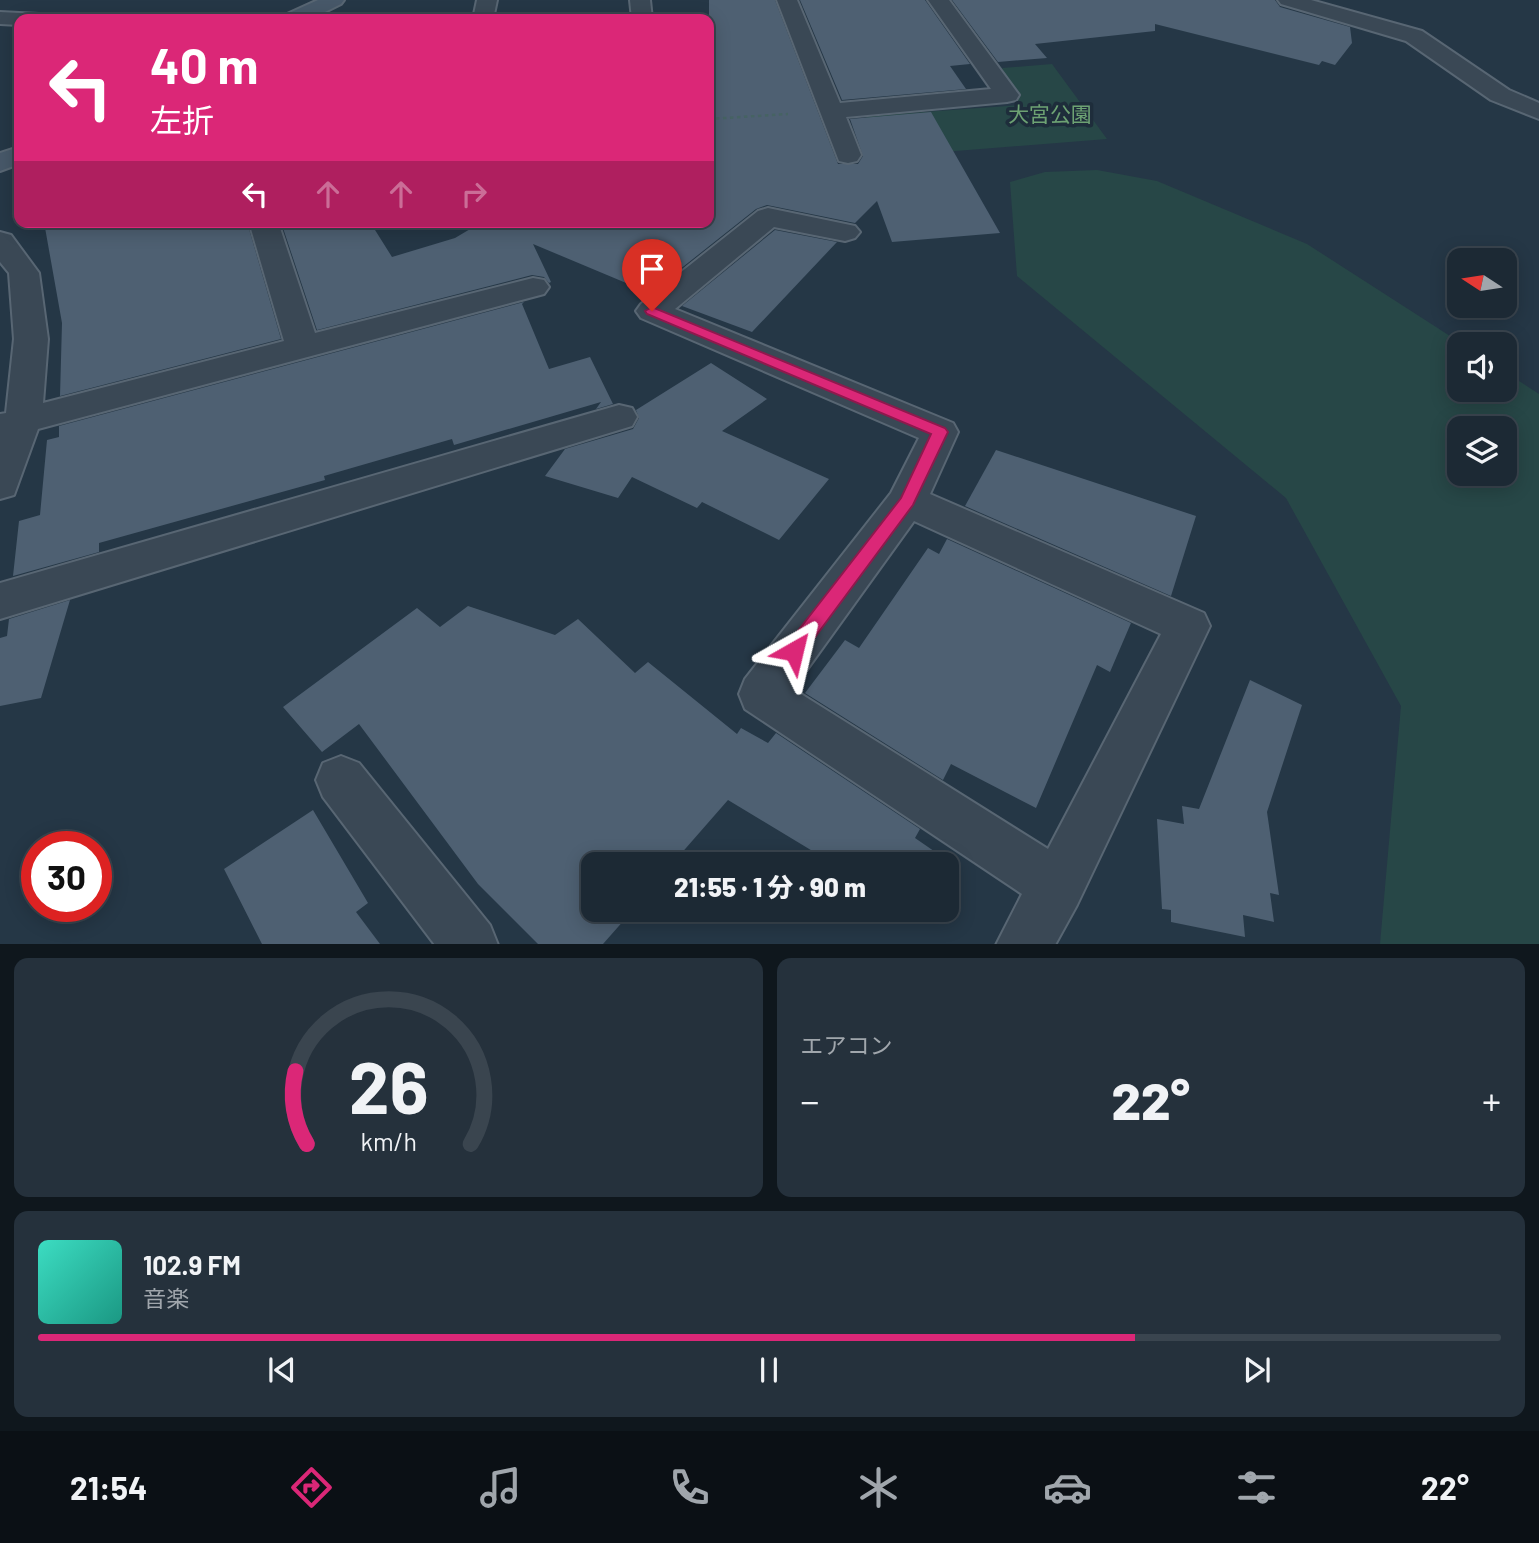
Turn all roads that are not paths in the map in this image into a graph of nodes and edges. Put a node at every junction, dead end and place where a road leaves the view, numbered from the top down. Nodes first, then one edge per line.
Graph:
1 (334, 0) edge
2 (787, 0) edge
3 (939, 0) edge
4 (1288, 0) edge
5 (305, 14) edge
6 (831, 111) junction
7 (1539, 112) edge
8 (848, 155) dead end
9 (265, 228) edge
10 (845, 232) dead end
11 (0, 242) edge
12 (12, 276) edge
13 (533, 287) dead end
14 (303, 348) junction
15 (619, 417) dead end
16 (12, 424) edge
17 (0, 485) edge
18 (907, 501) junction
19 (0, 601) edge
20 (341, 780) dead end
21 (1058, 886) junction
22 (470, 944) edge
23 (1024, 944) edge

1 - 5 street
2 - 6 street
3 - 6 street
4 - 7 street
6 - 8 street
9 - 14 street
10 - 18 street
11 - 12 street
12 - 16 street
13 - 14 street
14 - 16 street
15 - 19 street
16 - 17 street
18 - 21 street
18 - 21 street
20 - 22 street
21 - 23 street

